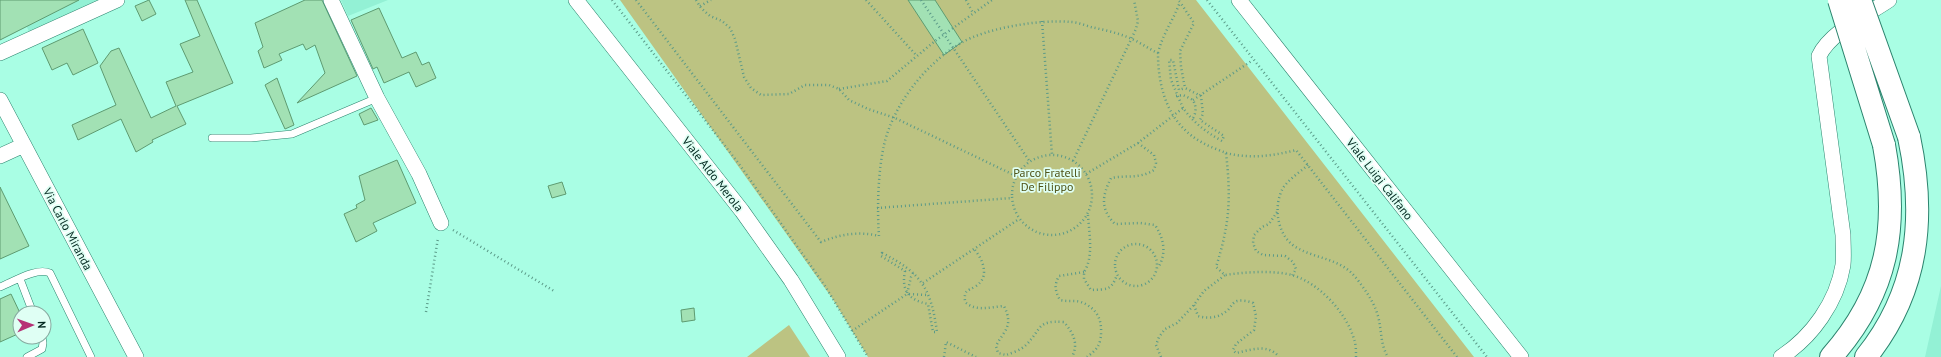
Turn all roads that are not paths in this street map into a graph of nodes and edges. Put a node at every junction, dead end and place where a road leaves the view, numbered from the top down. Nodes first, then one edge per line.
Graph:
1 (117, 0) edge
2 (331, 0) edge
3 (576, 0) edge
4 (1239, 0) edge
5 (1839, 0) edge
6 (1860, 0) edge
7 (1889, 0) edge
8 (0, 53) edge
9 (377, 98) junction
10 (0, 100) edge
11 (212, 138) dead end
12 (24, 145) junction
13 (0, 156) edge
14 (441, 223) road end
15 (20, 279) junction
16 (0, 287) edge
17 (30, 305) edge
18 (43, 345) edge
19 (27, 357) edge
20 (91, 357) edge
21 (136, 357) edge
22 (838, 357) edge
23 (1521, 357) edge
24 (1781, 357) edge
25 (1831, 357) edge
26 (1866, 357) edge

1 - 8 street
2 - 9 street
3 - 22 street, Viale Aldo Merola
4 - 23 street, Viale Luigi Califano
5 - 25 highway, bridge
6 - 26 highway, bridge
7 - 24 street
9 - 11 lane
9 - 14 street
10 - 12 street, Via Carlo Miranda
12 - 13 street
12 - 21 street, Via Carlo Miranda
15 - 16 lane
15 - 17 lane
15 - 20 lane
18 - 19 lane

